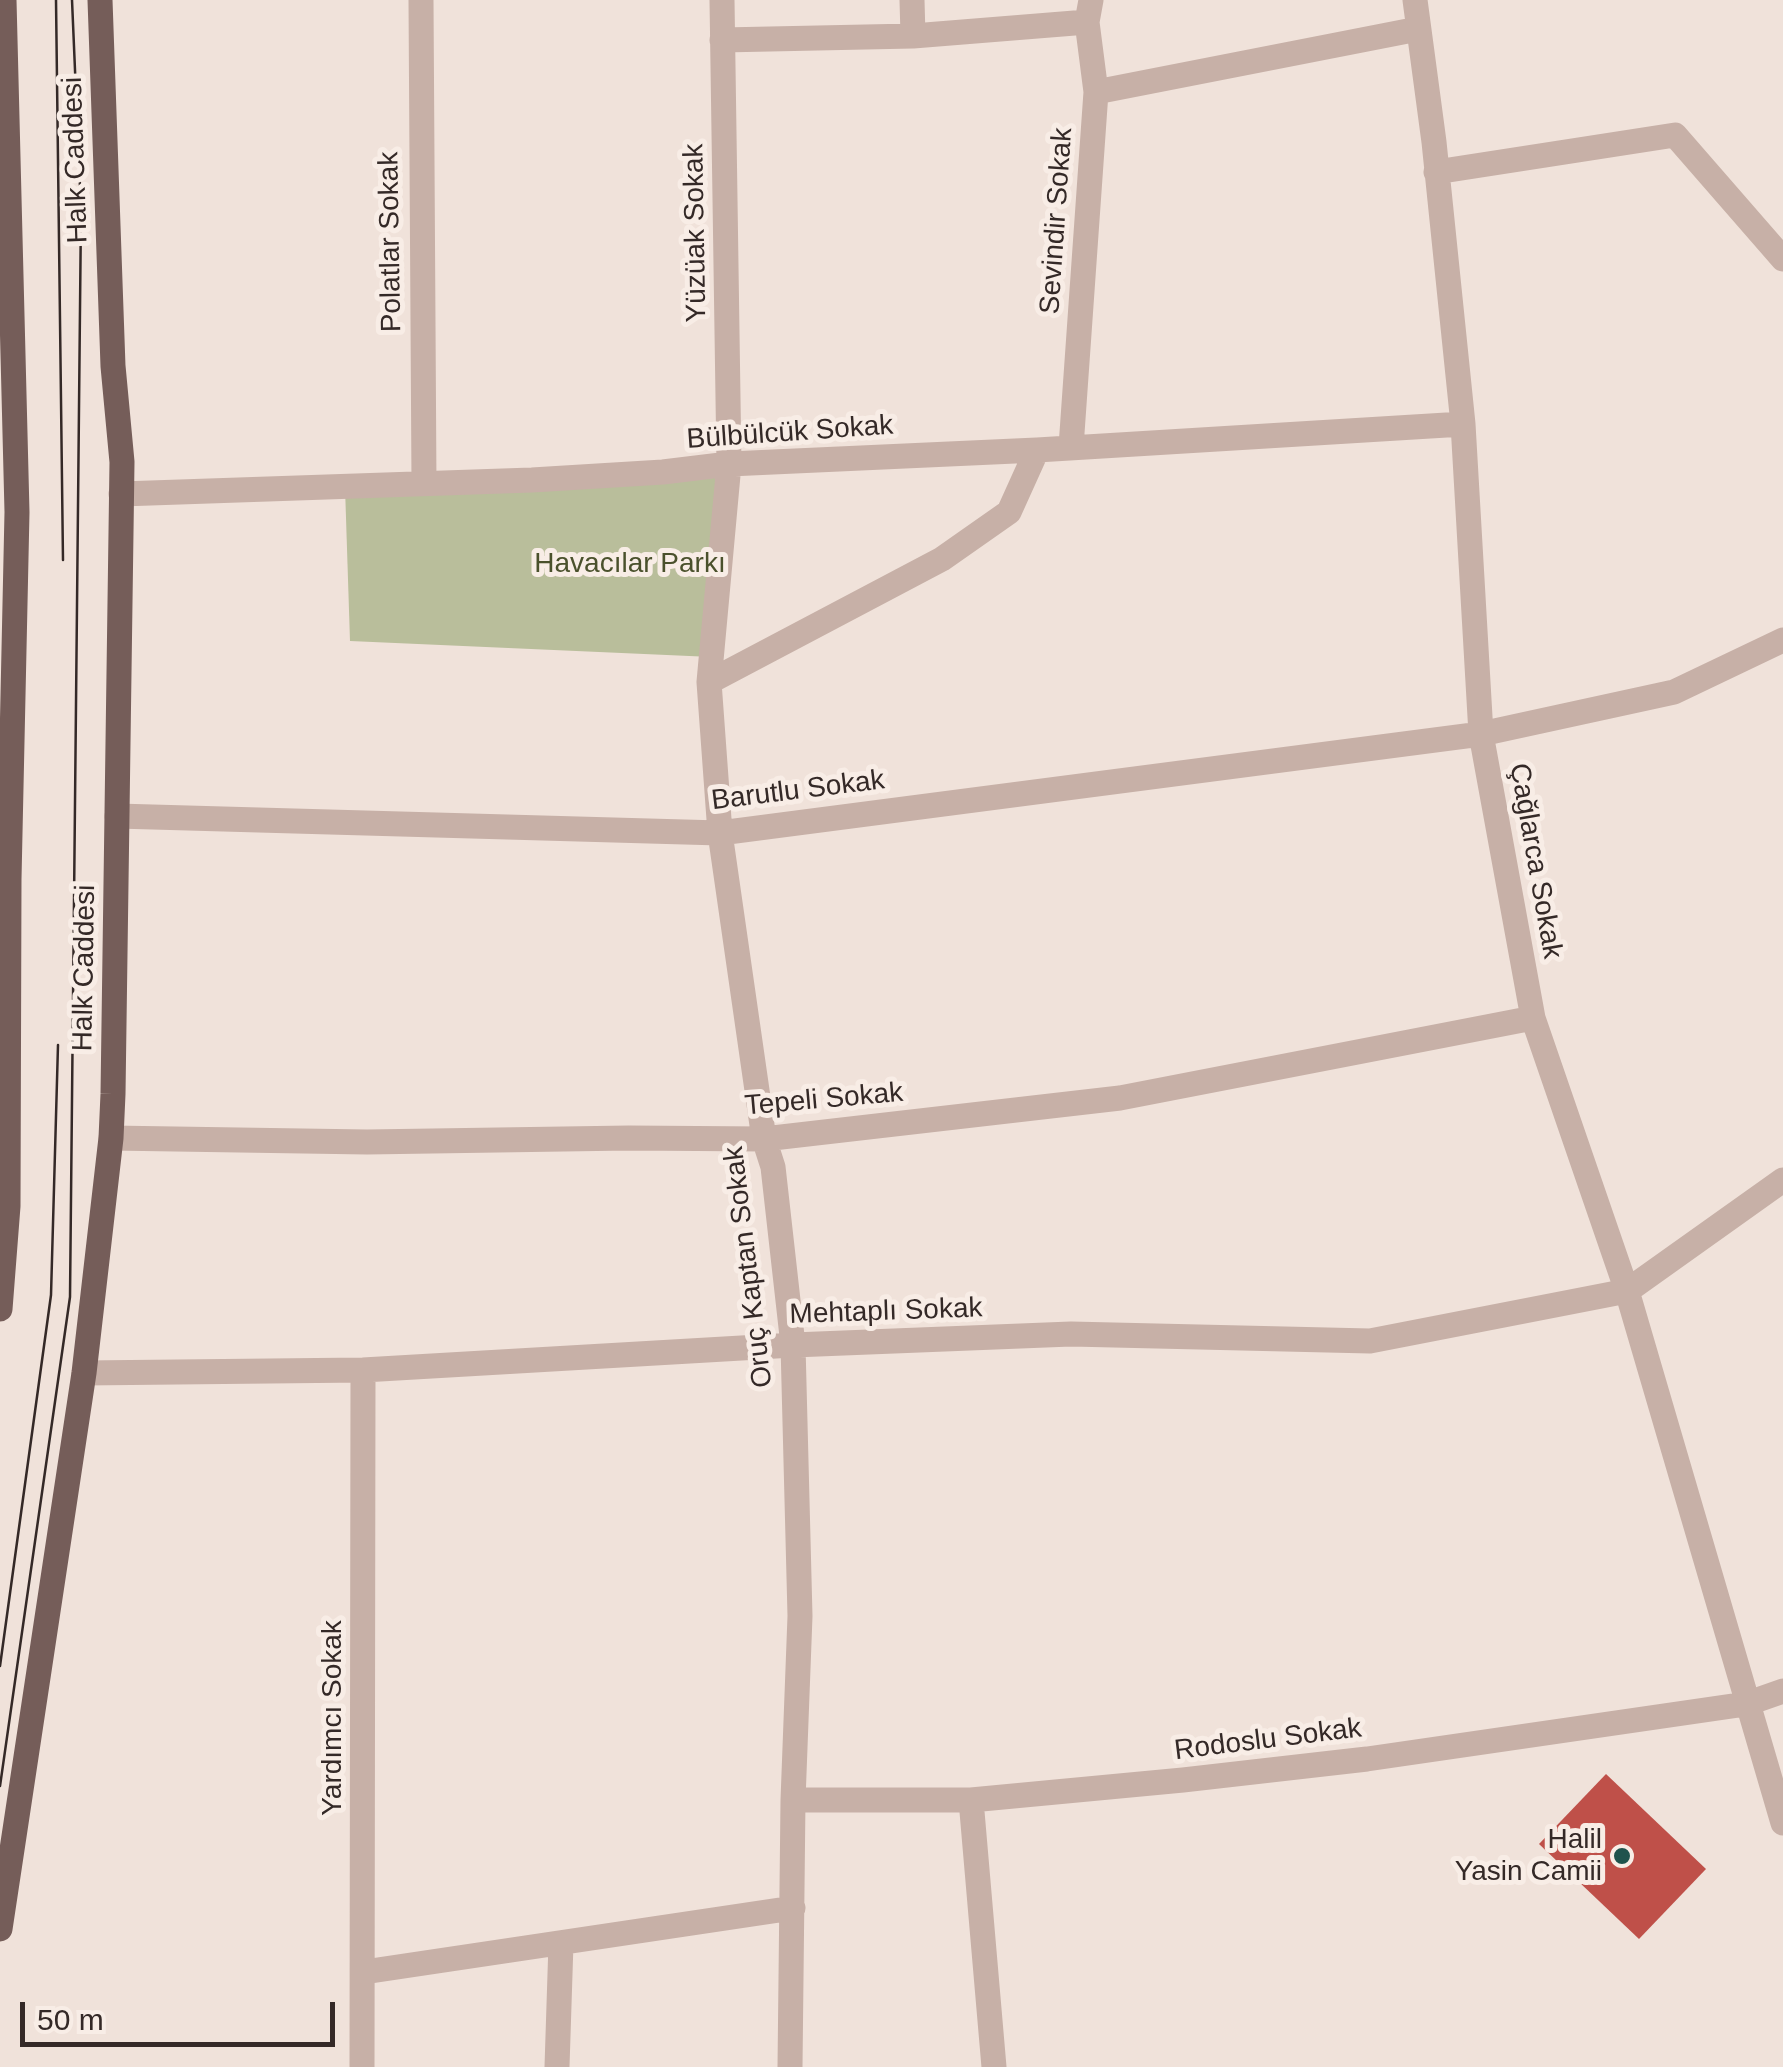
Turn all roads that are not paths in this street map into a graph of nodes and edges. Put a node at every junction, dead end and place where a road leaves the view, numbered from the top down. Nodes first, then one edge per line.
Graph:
1 (4, 0) edge
2 (100, 0) edge
3 (420, 0) edge
4 (722, 0) edge
5 (912, 0) edge
6 (1416, 0) edge
7 (1089, 11) edge
8 (1418, 29) junction
9 (2, 33) edge
10 (913, 36) junction
11 (722, 40) junction
12 (1096, 92) junction
13 (1436, 172) junction
14 (1783, 259) edge
15 (8, 404) edge
16 (1463, 424) junction
17 (1071, 448) junction
18 (1037, 450) junction
19 (729, 464) junction
20 (424, 483) junction
21 (121, 494) junction
22 (1783, 640) edge
23 (709, 682) junction
24 (1481, 734) junction
25 (116, 816) junction
26 (5, 823) edge
27 (720, 834) junction
28 (1533, 1018) junction
29 (111, 1138) junction
30 (764, 1139) junction
31 (1783, 1180) edge
32 (1627, 1292) junction
33 (0, 1309) edge
34 (793, 1345) junction
35 (363, 1370) junction
36 (84, 1372) junction
37 (1783, 1691) edge
38 (1746, 1704) junction
39 (793, 1800) junction
40 (971, 1800) junction
41 (1783, 1824) edge
42 (793, 1908) junction
43 (0, 1929) edge
44 (560, 1943) junction
45 (364, 1972) junction
46 (362, 2067) edge
47 (557, 2067) edge
48 (790, 2067) edge
49 (994, 2067) edge

1 - 9 main road
2 - 21 main road, Halk Caddesi
3 - 20 street, Polatlar Sokak
4 - 11 street, Yüzüak Sokak
5 - 10 street
6 - 8 street, Çağlarca Sokak
7 - 10 street
7 - 12 street, Sevindir Sokak
8 - 12 street
8 - 13 street, Çağlarca Sokak
9 - 15 main road
10 - 11 street
11 - 19 street, Yüzüak Sokak
12 - 17 street, Sevindir Sokak
13 - 14 street
13 - 16 street, Çağlarca Sokak
15 - 26 main road
16 - 17 street, Bülbülcük Sokak
16 - 24 street, Çağlarca Sokak
17 - 18 street, Bülbülcük Sokak
18 - 19 street, Bülbülcük Sokak
18 - 23 street
19 - 20 street, Bülbülcük Sokak
19 - 23 street, Oruç Kaptan Sokak
20 - 21 street, Bülbülcük Sokak
21 - 25 main road, Halk Caddesi
22 - 24 street, Barutlu Sokak
23 - 27 street, Oruç Kaptan Sokak
24 - 27 street, Barutlu Sokak
24 - 28 street, Çağlarca Sokak
25 - 27 street, Barutlu Sokak
25 - 29 main road, Halk Caddesi
26 - 33 main road
27 - 30 street, Oruç Kaptan Sokak
28 - 30 street, Tepeli Sokak
28 - 32 street, Çağlarca Sokak
29 - 30 street, Tepeli Sokak
29 - 36 main road, Halk Caddesi
30 - 34 street, Oruç Kaptan Sokak
31 - 32 street
32 - 34 street, Mehtaplı Sokak
32 - 38 street, Çağlarca Sokak
34 - 35 street, Mehtaplı Sokak
34 - 39 street, Oruç Kaptan Sokak
35 - 36 street, Mehtaplı Sokak
35 - 45 street, Yardımcı Sokak
36 - 43 main road, Halk Caddesi
37 - 38 street, Rodoslu Sokak
38 - 40 street, Rodoslu Sokak
38 - 41 street, Çağlarca Sokak
39 - 40 street, Rodoslu Sokak
39 - 42 street, Oruç Kaptan Sokak
40 - 49 street
42 - 44 street
42 - 48 street, Oruç Kaptan Sokak
44 - 45 street
44 - 47 street
45 - 46 street, Yardımcı Sokak

